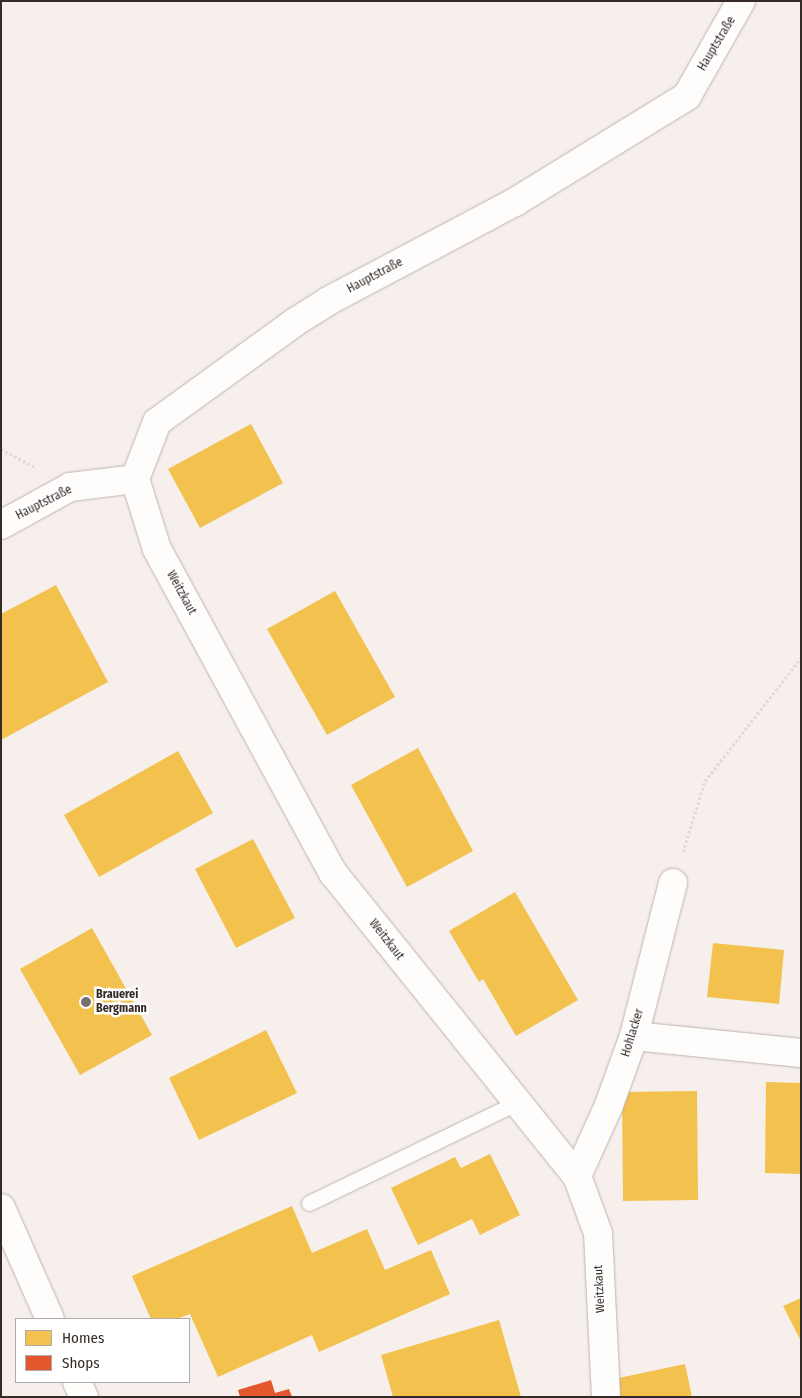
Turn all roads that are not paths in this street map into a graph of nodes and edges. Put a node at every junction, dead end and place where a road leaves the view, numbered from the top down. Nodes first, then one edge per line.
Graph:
1 (741, 1) edge
2 (135, 480) junction
3 (1, 525) edge
4 (673, 883) road end
5 (634, 1036) junction
6 (801, 1053) edge
7 (516, 1103) junction
8 (577, 1176) junction
9 (310, 1203) dead end
10 (1, 1208) edge
11 (50, 1318) edge
12 (77, 1383) edge
13 (84, 1397) edge
14 (606, 1397) edge

1 - 2 street, Hauptstraße
2 - 3 street, Hauptstraße
2 - 7 street, Weitzkaut
4 - 5 street, Hohlacker
5 - 6 street
5 - 8 street, Hohlacker
7 - 8 street, Weitzkaut
7 - 9 lane
8 - 14 street, Weitzkaut
10 - 11 street
12 - 13 street

